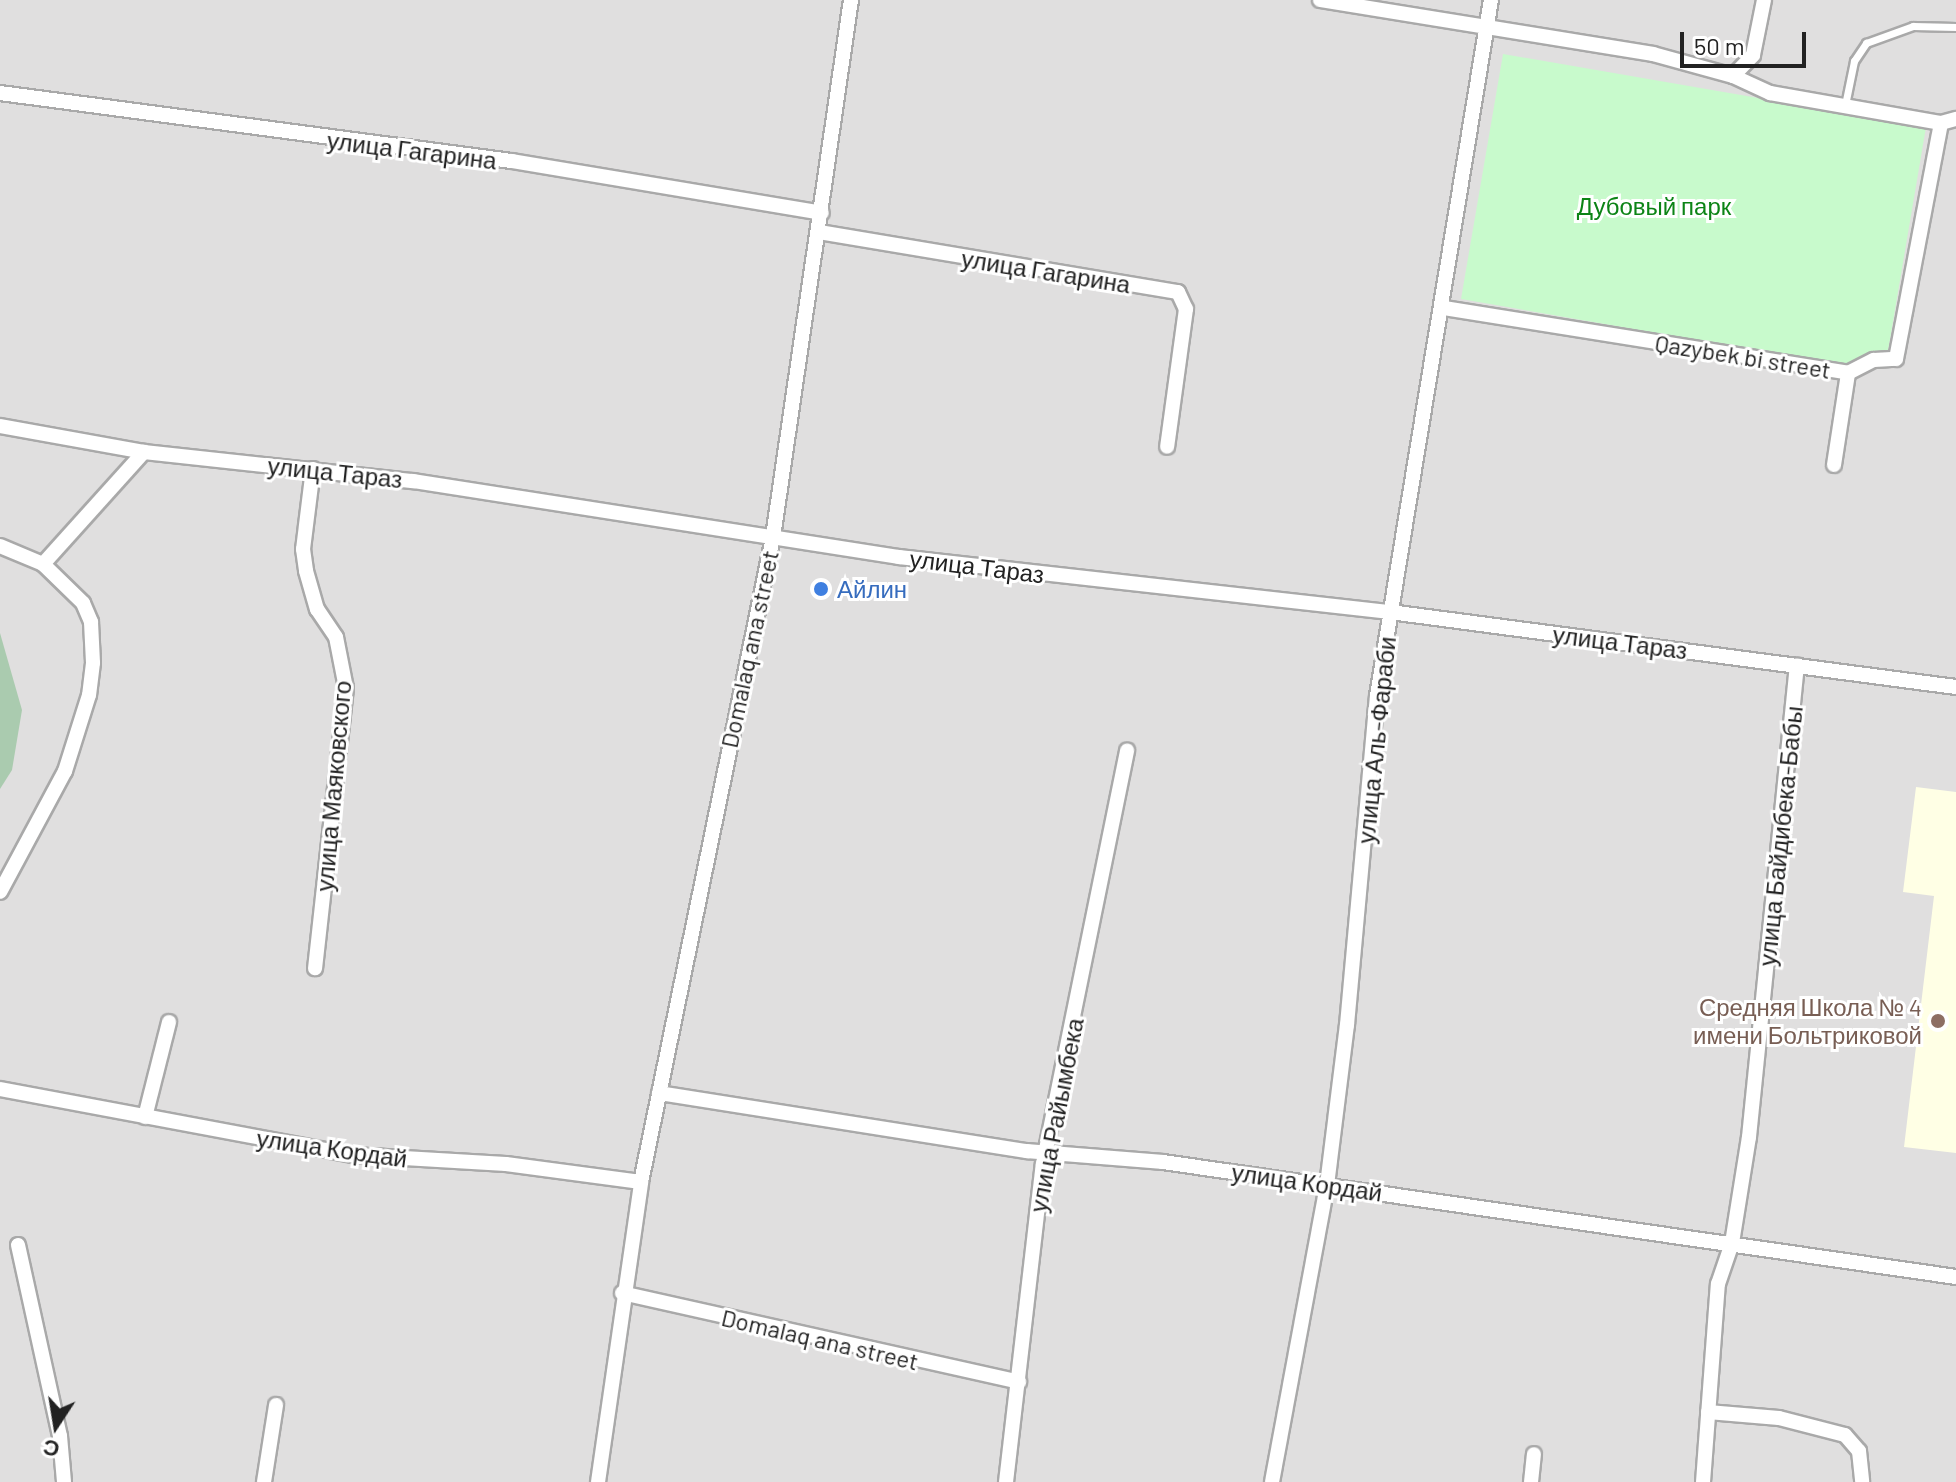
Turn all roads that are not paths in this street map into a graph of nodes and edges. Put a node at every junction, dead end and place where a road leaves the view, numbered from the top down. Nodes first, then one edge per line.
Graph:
1 (851, 0) edge
2 (1320, 0) edge
3 (1491, 0) edge
4 (1764, 0) edge
5 (1487, 24) junction
6 (1956, 27) edge
7 (1733, 76) junction
8 (0, 93) edge
9 (1845, 105) junction
10 (1948, 121) edge
11 (822, 213) junction
12 (819, 232) junction
13 (1444, 308) junction
14 (1848, 373) junction
15 (0, 426) edge
16 (1167, 447) dead end
17 (144, 452) junction
18 (1834, 465) dead end
19 (313, 469) junction
20 (773, 537) junction
21 (0, 546) edge
22 (43, 564) junction
23 (1390, 612) junction
24 (1797, 665) junction
25 (1956, 687) edge
26 (1127, 750) dead end
27 (0, 892) edge
28 (315, 968) dead end
29 (169, 1022) dead end
30 (0, 1089) edge
31 (659, 1093) junction
32 (145, 1117) junction
33 (1048, 1153) junction
34 (641, 1182) junction
35 (1327, 1185) junction
36 (1732, 1243) junction
37 (18, 1245) dead end
38 (1956, 1277) edge
39 (622, 1293) junction
40 (1019, 1382) junction
41 (276, 1405) dead end
42 (1708, 1412) junction
43 (1534, 1454) dead end
44 (64, 1482) edge
45 (264, 1482) edge
46 (598, 1482) edge
47 (1006, 1482) edge
48 (1272, 1482) edge
49 (1531, 1482) edge
50 (1703, 1482) edge
51 (1862, 1482) edge

1 - 11 street, Domalaq ana street
2 - 5 street, Qazybek bi street
3 - 5 street, улица Аль-Фараби
4 - 7 street
5 - 7 street, Qazybek bi street
5 - 13 street, улица Аль-Фараби
6 - 9 lane
7 - 9 street, Qazybek bi street
8 - 11 street, улица Гагарина
9 - 10 street, Qazybek bi street
10 - 14 street, Qazybek bi street
11 - 12 street, Domalaq ana street
12 - 16 street, улица Гагарина
12 - 20 street, Domalaq ana street
13 - 14 street, Qazybek bi street
13 - 23 street, улица Аль-Фараби
14 - 18 street
15 - 17 street, улица Тараз
17 - 19 street, улица Тараз
17 - 22 street
19 - 20 street, улица Тараз
19 - 28 street, улица Маяковского
20 - 23 street, улица Тараз
20 - 31 street, Domalaq ana street
21 - 22 street
22 - 27 street
23 - 24 street, улица Тараз
23 - 35 street, улица Аль-Фараби
24 - 25 street, улица Тараз
24 - 36 street, улица Байдибека-Бабы
26 - 33 street, улица Райымбека
29 - 32 street
30 - 32 street, улица Кордай
31 - 33 street, улица Кордай
31 - 34 street, Domalaq ana street
32 - 34 street, улица Кордай
33 - 35 street, улица Кордай
33 - 40 street, улица Райымбека
34 - 39 street, Domalaq ana street
35 - 36 street, улица Кордай
35 - 48 street, улица Аль-Фараби
36 - 38 street, улица Кордай
36 - 42 street, улица Байдибека-Бабы
37 - 44 street
39 - 40 street, Domalaq ana street
39 - 46 street, Domalaq ana street
40 - 47 street, улица Райымбека
41 - 45 street
42 - 50 street, улица Байдибека-Бабы
42 - 51 street
43 - 49 street

